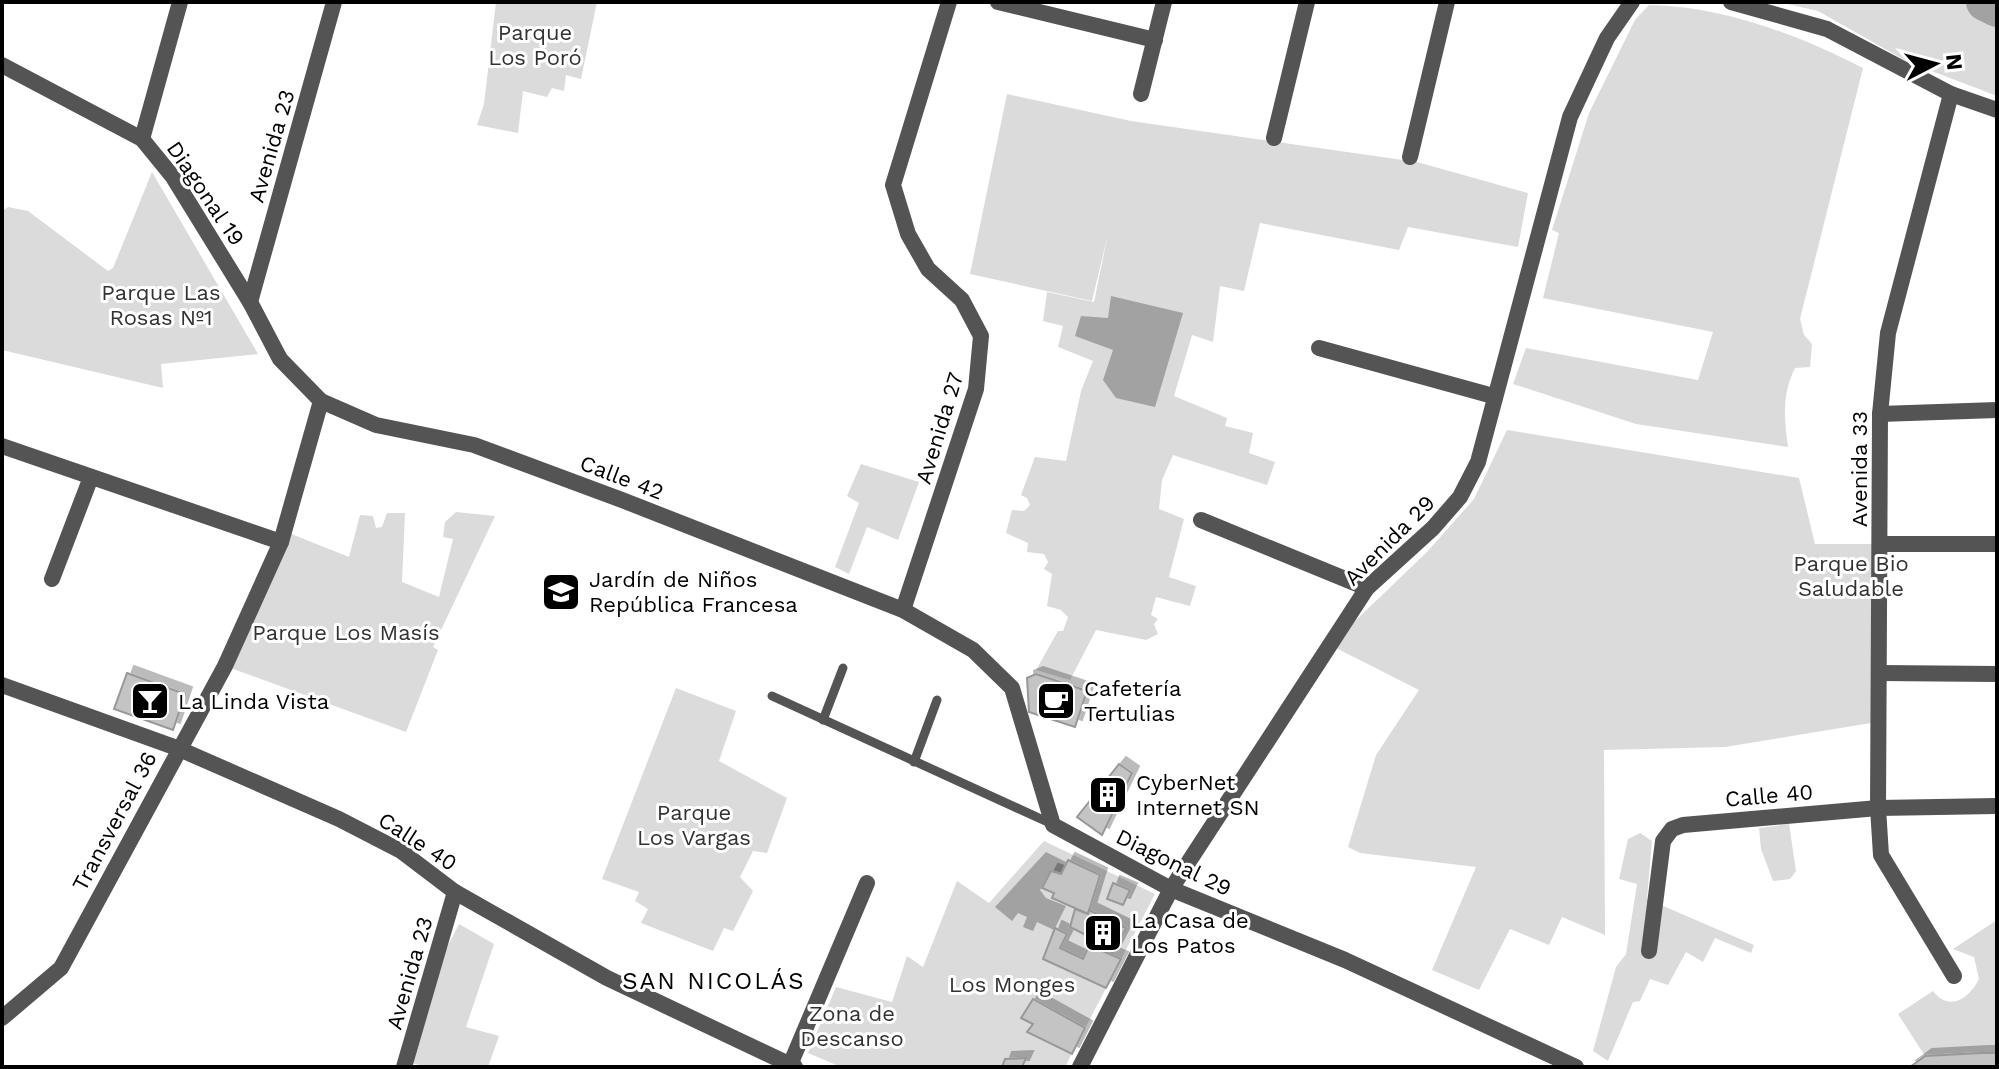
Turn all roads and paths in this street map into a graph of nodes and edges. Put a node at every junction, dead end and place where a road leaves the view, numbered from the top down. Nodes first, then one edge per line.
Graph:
1 (180, 2) edge
2 (334, 2) edge
3 (949, 2) edge
4 (998, 2) edge
5 (1164, 2) edge
6 (1307, 2) edge
7 (1447, 2) edge
8 (1632, 2) edge
9 (1731, 2) edge
10 (1155, 40) junction
11 (2, 65) edge
12 (1141, 94) dead end
13 (1951, 94) junction
14 (1997, 110) edge
15 (1274, 138) dead end
16 (142, 139) junction
17 (1410, 157) dead end
18 (250, 302) junction
19 (1319, 348) dead end
20 (1493, 396) junction
21 (321, 401) junction
22 (1997, 410) edge
23 (1880, 414) junction
24 (2, 446) edge
25 (91, 477) junction
26 (1201, 520) dead end
27 (281, 542) junction
28 (1881, 544) junction
29 (1997, 544) edge
30 (52, 579) dead end
31 (1367, 588) junction
32 (903, 610) junction
33 (843, 668) dead end
34 (1879, 673) junction
35 (1997, 674) edge
36 (2, 685) edge
37 (772, 696) dead end
38 (937, 700) dead end
39 (823, 720) junction
40 (177, 748) junction
41 (914, 762) junction
42 (1996, 806) edge
43 (1878, 808) junction
44 (1053, 825) junction
45 (867, 883) dead end
46 (1171, 889) junction
47 (455, 892) junction
48 (1649, 951) dead end
49 (1954, 976) dead end
50 (2, 1018) edge
51 (792, 1066) edge
52 (404, 1067) edge
53 (1080, 1067) edge
54 (1576, 1067) edge

1 - 16 street
2 - 18 street, Avenida 23
3 - 32 street, Avenida 27
4 - 10 street
5 - 10 street
6 - 15 street
7 - 17 street
8 - 20 street, Avenida 29
9 - 13 street
10 - 12 street
11 - 16 street, Diagonal 19
13 - 14 street
13 - 23 street, Avenida 33
16 - 18 street, Diagonal 19
18 - 21 street, Diagonal 19
19 - 20 street
20 - 31 street, Avenida 29
21 - 27 street, Transversal 36
21 - 32 street, Calle 42
22 - 23 street
23 - 28 street, Avenida 33
24 - 25 street
25 - 27 street
25 - 30 street
26 - 31 street
27 - 40 street, Transversal 36
28 - 29 street
28 - 34 street, Avenida 33
31 - 46 street, Avenida 29
32 - 44 street
33 - 39 lane
34 - 35 street
34 - 43 street, Avenida 33
36 - 40 street, Calle 40
37 - 39 lane
38 - 41 lane
39 - 41 lane
40 - 47 street, Calle 40
40 - 50 street, Transversal 36
41 - 44 lane
42 - 43 street, Calle 40
43 - 48 street, Calle 40
43 - 49 street, Avenida 33
44 - 46 street, Diagonal 29
45 - 51 street
46 - 53 street, Avenida 29
46 - 54 street, Diagonal 29
47 - 51 street, Calle 40
47 - 52 street, Avenida 23

